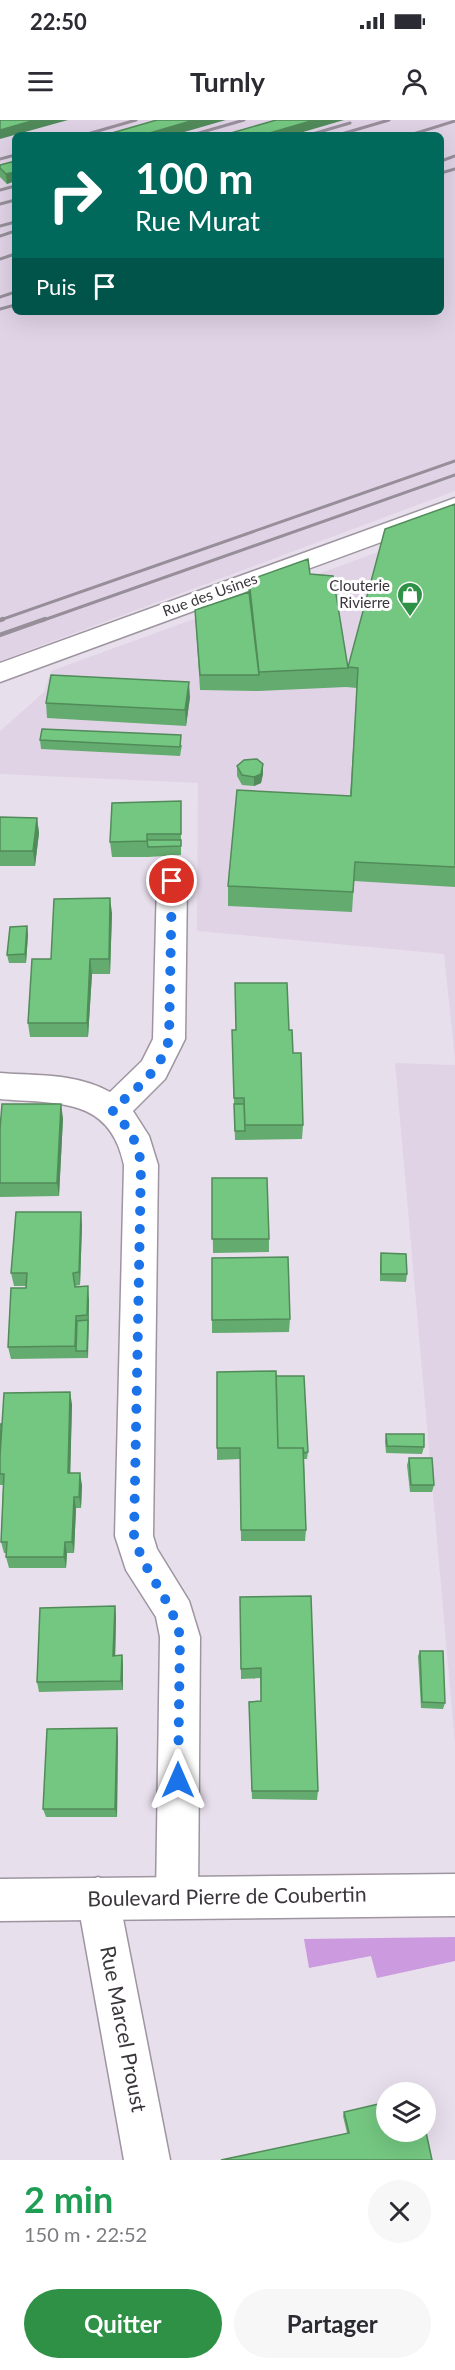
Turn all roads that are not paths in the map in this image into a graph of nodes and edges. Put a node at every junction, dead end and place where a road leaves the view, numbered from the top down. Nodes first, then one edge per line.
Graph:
1 (455, 506) edge
2 (0, 673) edge
3 (172, 881) dead end
4 (0, 1086) edge
5 (112, 1110) junction
6 (455, 1895) edge
7 (177, 1896) junction
8 (98, 1898) junction
9 (0, 1900) edge
10 (147, 2160) edge

1 - 2 street, Rue des Usines
3 - 5 street
4 - 5 street
5 - 7 street
6 - 7 street, Boulevard Pierre de Coubertin
7 - 8 street, Boulevard Pierre de Coubertin
8 - 9 street, Boulevard Pierre de Coubertin
8 - 10 street, Rue Marcel Proust

